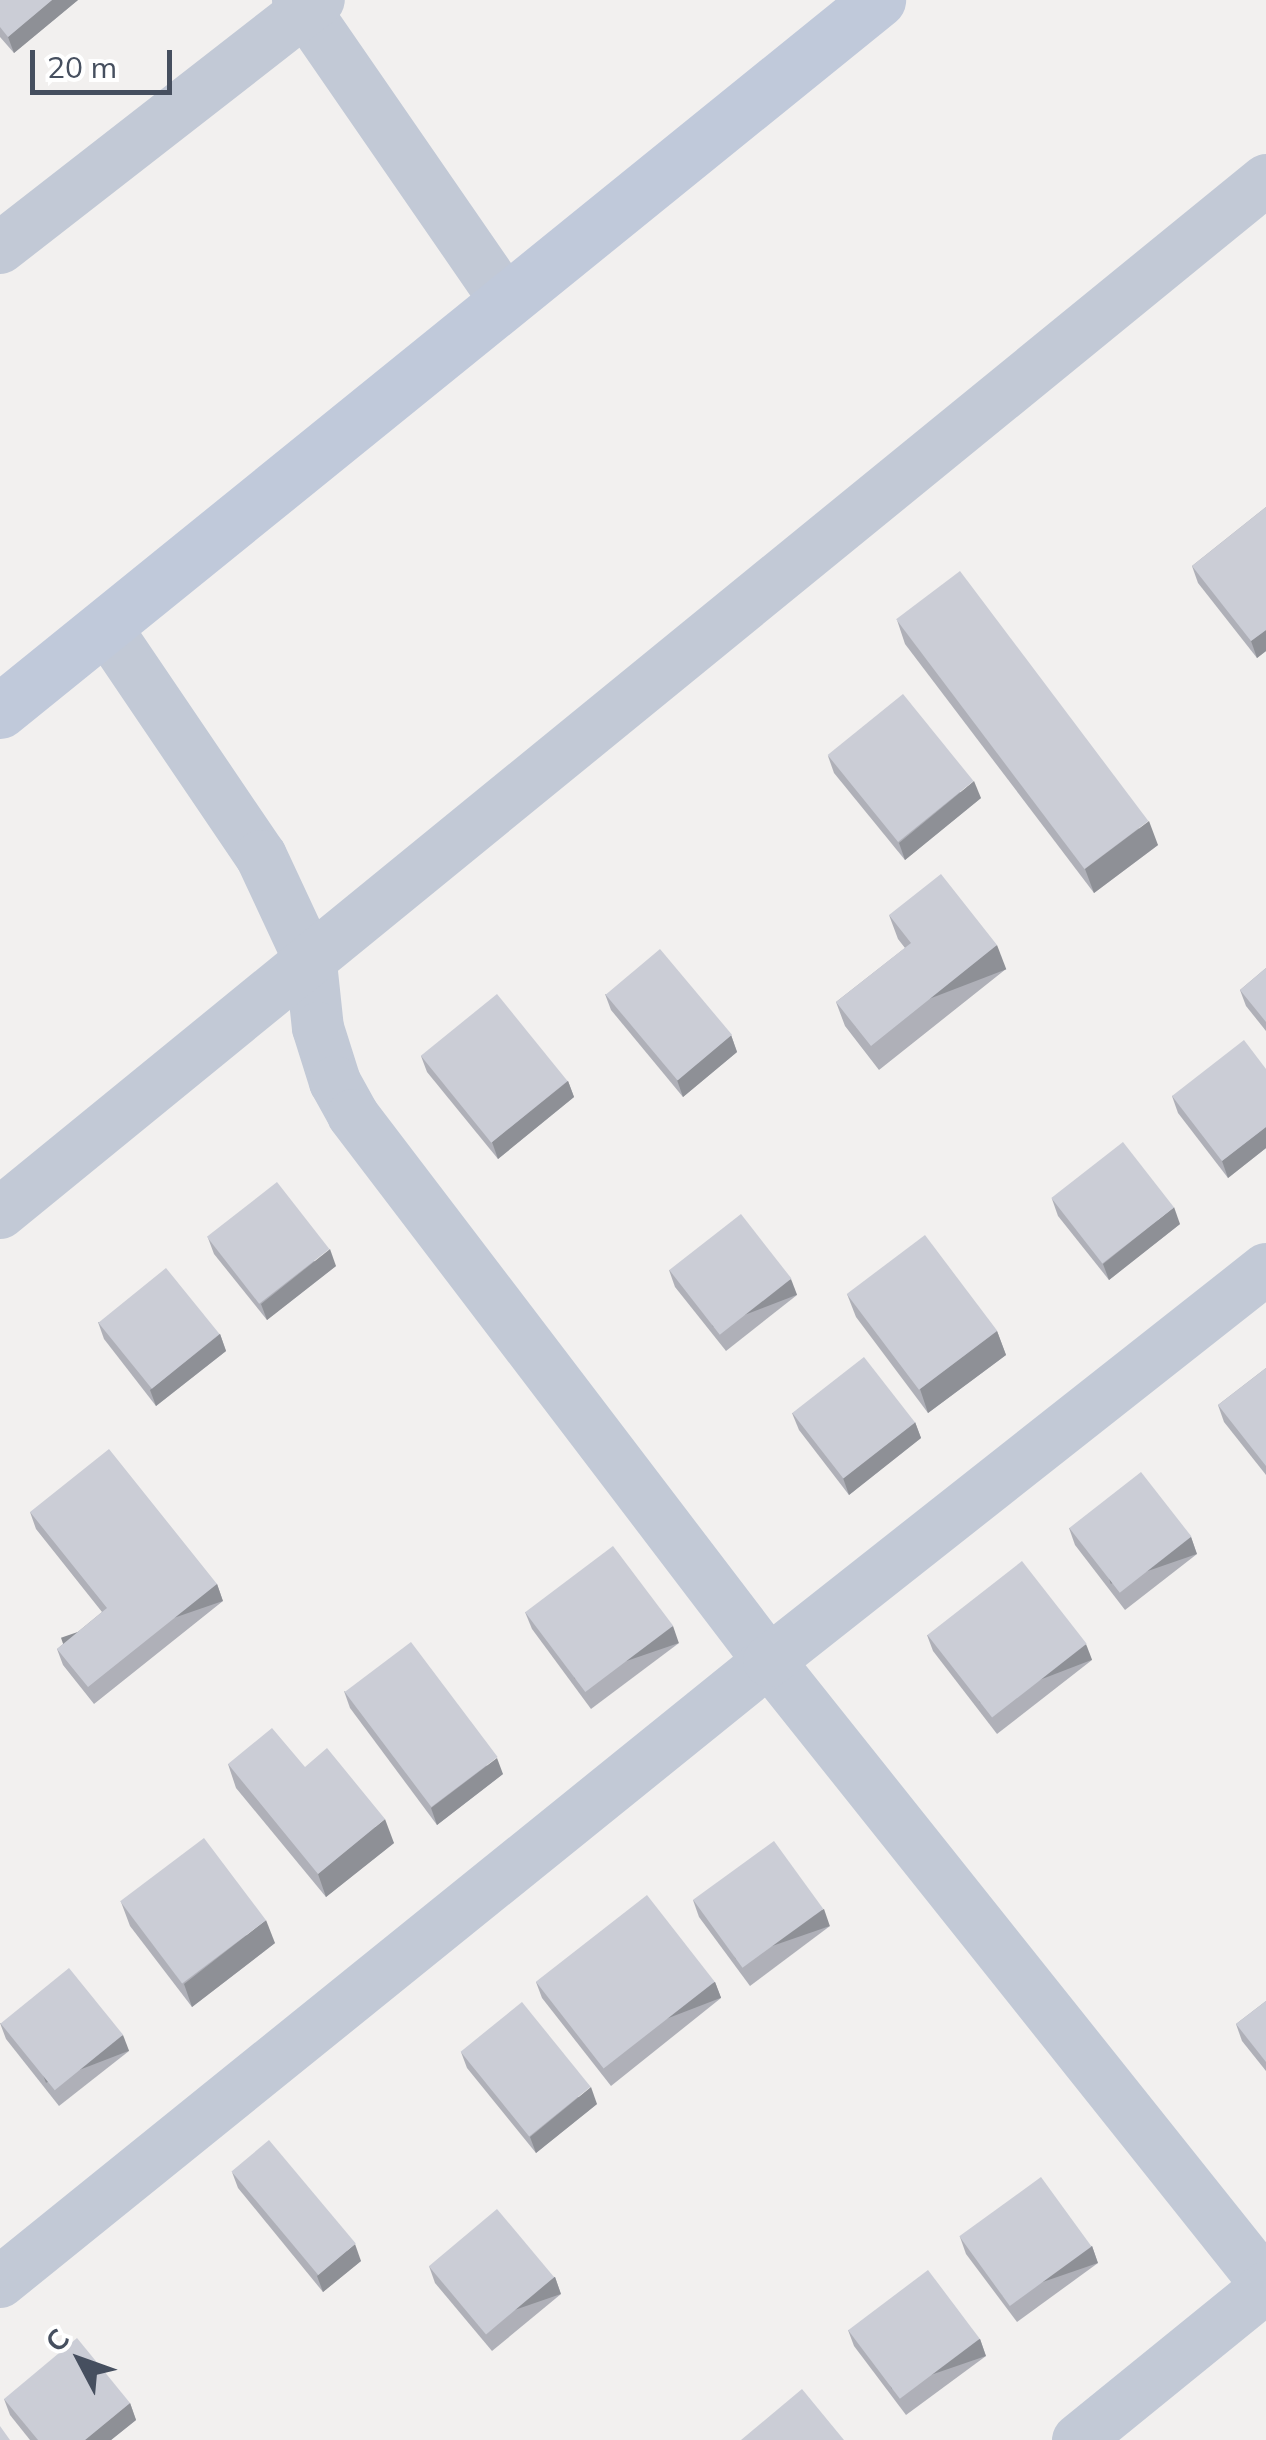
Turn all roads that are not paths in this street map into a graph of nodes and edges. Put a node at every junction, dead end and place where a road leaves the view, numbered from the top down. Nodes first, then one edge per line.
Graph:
1 (878, 0) edge
2 (308, 3) edge
3 (1266, 180) edge
4 (0, 248) edge
5 (505, 300) junction
6 (104, 626) junction
7 (0, 711) edge
8 (311, 963) junction
9 (0, 1213) edge
10 (1266, 1268) edge
11 (769, 1661) junction
12 (0, 2282) edge
13 (1266, 2286) edge
14 (1078, 2440) edge

1 - 5 main road
2 - 4 street
2 - 5 street
3 - 8 street
5 - 6 main road
6 - 7 main road
6 - 8 street
8 - 9 street
8 - 11 street
10 - 11 street
11 - 12 street
11 - 13 street
13 - 14 street

